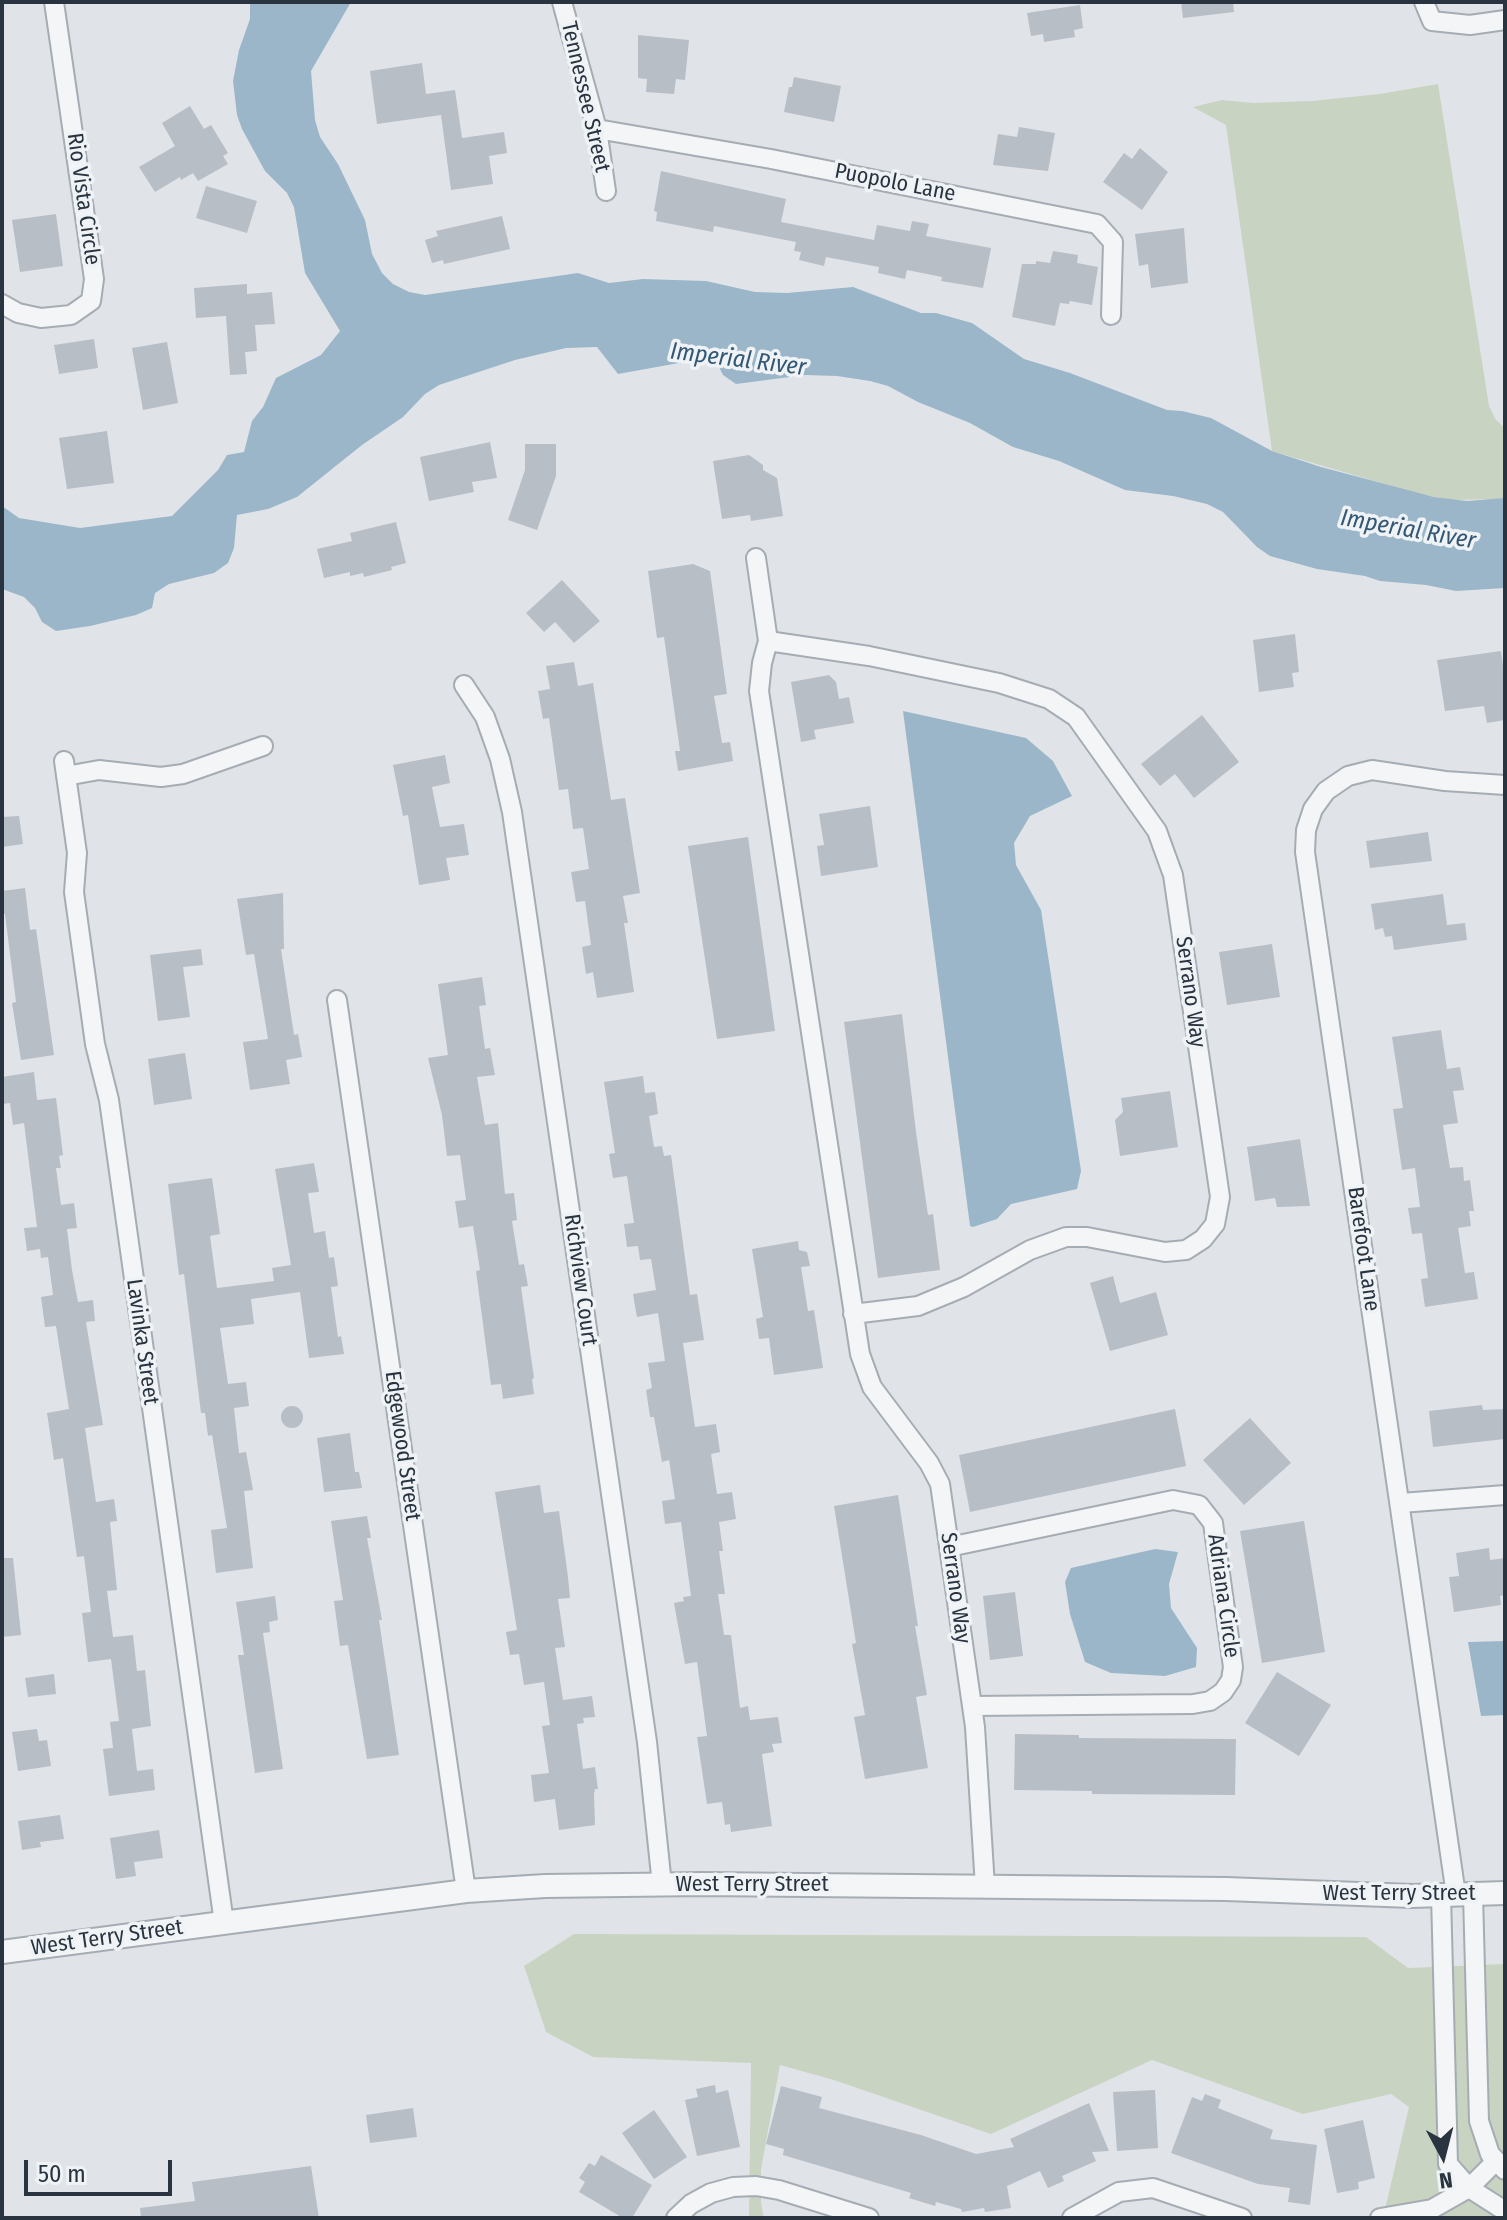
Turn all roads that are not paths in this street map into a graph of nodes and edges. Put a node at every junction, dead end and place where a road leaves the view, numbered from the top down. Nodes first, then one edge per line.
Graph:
1 (54, 2) edge
2 (562, 2) edge
3 (1424, 2) edge
4 (1505, 20) edge
5 (597, 129) junction
6 (606, 191) dead end
7 (2, 304) edge
8 (1111, 315) dead end
9 (756, 558) dead end
10 (768, 641) junction
11 (464, 685) dead end
12 (263, 746) dead end
13 (1505, 785) edge
14 (337, 1000) dead end
15 (853, 1314) junction
16 (1505, 1495) edge
17 (1401, 1503) junction
18 (949, 1547) junction
19 (972, 1706) junction
20 (662, 1885) junction
21 (985, 1887) junction
22 (466, 1891) junction
23 (1505, 1893) edge
24 (1457, 1895) junction
25 (224, 1923) junction
26 (2, 1949) edge
27 (1501, 2165) edge
28 (1469, 2188) junction
29 (1505, 2211) edge
30 (676, 2218) edge
31 (869, 2218) edge
32 (1072, 2218) edge
33 (1242, 2218) edge
34 (1380, 2218) edge

1 - 7 street, Rio Vista Circle
2 - 5 street, Tennessee Street
3 - 4 street
5 - 6 street, Tennessee Street
5 - 8 street, Puopolo Lane
9 - 10 street, Serrano Way
10 - 15 street, Serrano Way
10 - 15 street, Serrano Way
11 - 20 street, Richview Court
12 - 25 street, Lavinka Street
13 - 17 street, Barefoot Lane
14 - 22 street, Edgewood Street
15 - 18 street, Serrano Way
16 - 17 street
17 - 24 street, Barefoot Lane
18 - 19 street, Serrano Way
18 - 19 street, Adriana Circle
19 - 21 street, Serrano Way
20 - 21 street, West Terry Street
20 - 22 street, West Terry Street
21 - 24 street, West Terry Street
22 - 25 street, West Terry Street
23 - 24 street, West Terry Street
24 - 27 street
24 - 28 street
25 - 26 street, West Terry Street
27 - 28 street
28 - 29 street
28 - 34 street
30 - 31 street
32 - 33 street

